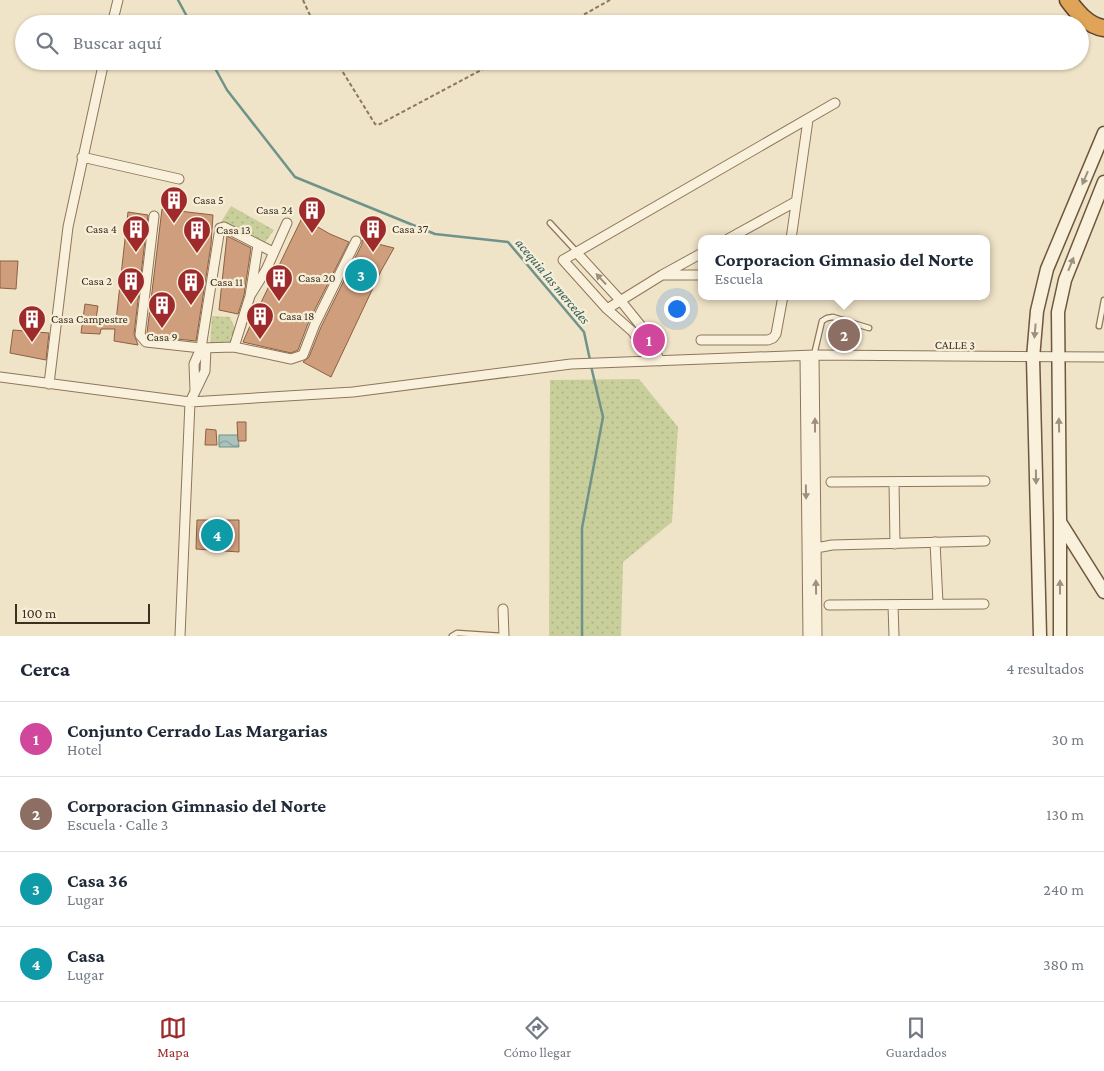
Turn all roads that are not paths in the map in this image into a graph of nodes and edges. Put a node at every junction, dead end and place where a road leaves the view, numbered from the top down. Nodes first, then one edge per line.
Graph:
1 (118, 0) edge
2 (1068, 0) edge
3 (114, 15) edge
4 (1080, 15) edge
5 (1089, 21) edge
6 (1102, 30) edge
7 (102, 70) edge
8 (835, 103) dead end
9 (808, 120) junction
10 (1104, 133) edge
11 (82, 157) junction
12 (179, 179) dead end
13 (1104, 182) edge
14 (795, 202) junction
15 (154, 216) dead end
16 (287, 223) dead end
17 (550, 223) dead end
18 (735, 235) edge
19 (791, 235) edge
20 (356, 241) dead end
21 (258, 245) junction
22 (273, 252) junction
23 (576, 252) junction
24 (698, 256) edge
25 (662, 275) junction
26 (698, 275) edge
27 (250, 296) junction
28 (620, 300) junction
29 (781, 300) edge
30 (1104, 300) edge
31 (607, 309) junction
32 (843, 320) junction
33 (1099, 326) dead end
34 (869, 328) dead end
35 (702, 340) dead end
36 (234, 347) junction
37 (203, 348) junction
38 (810, 356) junction
39 (842, 356) junction
40 (1058, 357) junction
41 (1033, 358) junction
42 (1104, 358) edge
43 (656, 361) junction
44 (0, 377) edge
45 (49, 384) junction
46 (190, 402) junction
47 (985, 481) dead end
48 (831, 482) dead end
49 (894, 482) junction
50 (1060, 522) junction
51 (986, 541) dead end
52 (935, 542) junction
53 (895, 544) junction
54 (811, 545) junction
55 (1104, 592) edge
56 (893, 604) junction
57 (938, 604) junction
58 (984, 604) dead end
59 (829, 605) dead end
60 (503, 609) dead end
61 (180, 636) edge
62 (452, 636) edge
63 (503, 636) edge
64 (808, 636) edge
65 (817, 636) edge
66 (894, 636) edge
67 (1040, 636) edge
68 (1060, 636) edge

1 - 3 street
2 - 4 highway
5 - 6 highway
7 - 11 street
8 - 9 street
9 - 14 street
9 - 23 street
10 -> 41 main road
11 - 12 street
11 - 45 street
40 -> 13 main road
14 - 18 street
14 - 19 street
15 - 37 street
16 - 22 street
17 - 23 lane
20 - 36 street
21 - 22 street
21 - 27 street
21 - 37 street
22 - 27 street
28 -> 23 street
23 - 31 street
24 - 25 street
25 - 26 street
25 - 28 street
27 - 36 street
28 - 31 street
28 - 43 street
29 - 35 street
30 - 33 lane
31 - 43 street
32 - 34 lane
32 - 38 lane
32 - 39 lane
36 - 37 street
37 - 46 street
38 - 39 street, CALLE 3
38 - 43 street, CALLE 3
38 - 54 street
39 - 41 street, CALLE 3
40 - 41 street, CALLE 3
40 - 42 street, CALLE 3
50 -> 40 main road
41 -> 67 main road
43 - 46 street, CALLE 3
44 - 45 street, CALLE 3
45 - 46 street, CALLE 3
46 - 61 street
47 - 49 street
48 - 49 street
49 - 53 street
50 - 55 main road
68 -> 50 main road
51 - 52 street
52 - 53 street
52 - 57 street
53 - 54 street
54 - 64 street
65 -> 54 street
56 - 57 street
56 - 59 street
56 - 66 street
57 - 58 street
60 - 63 street
62 - 63 lane

